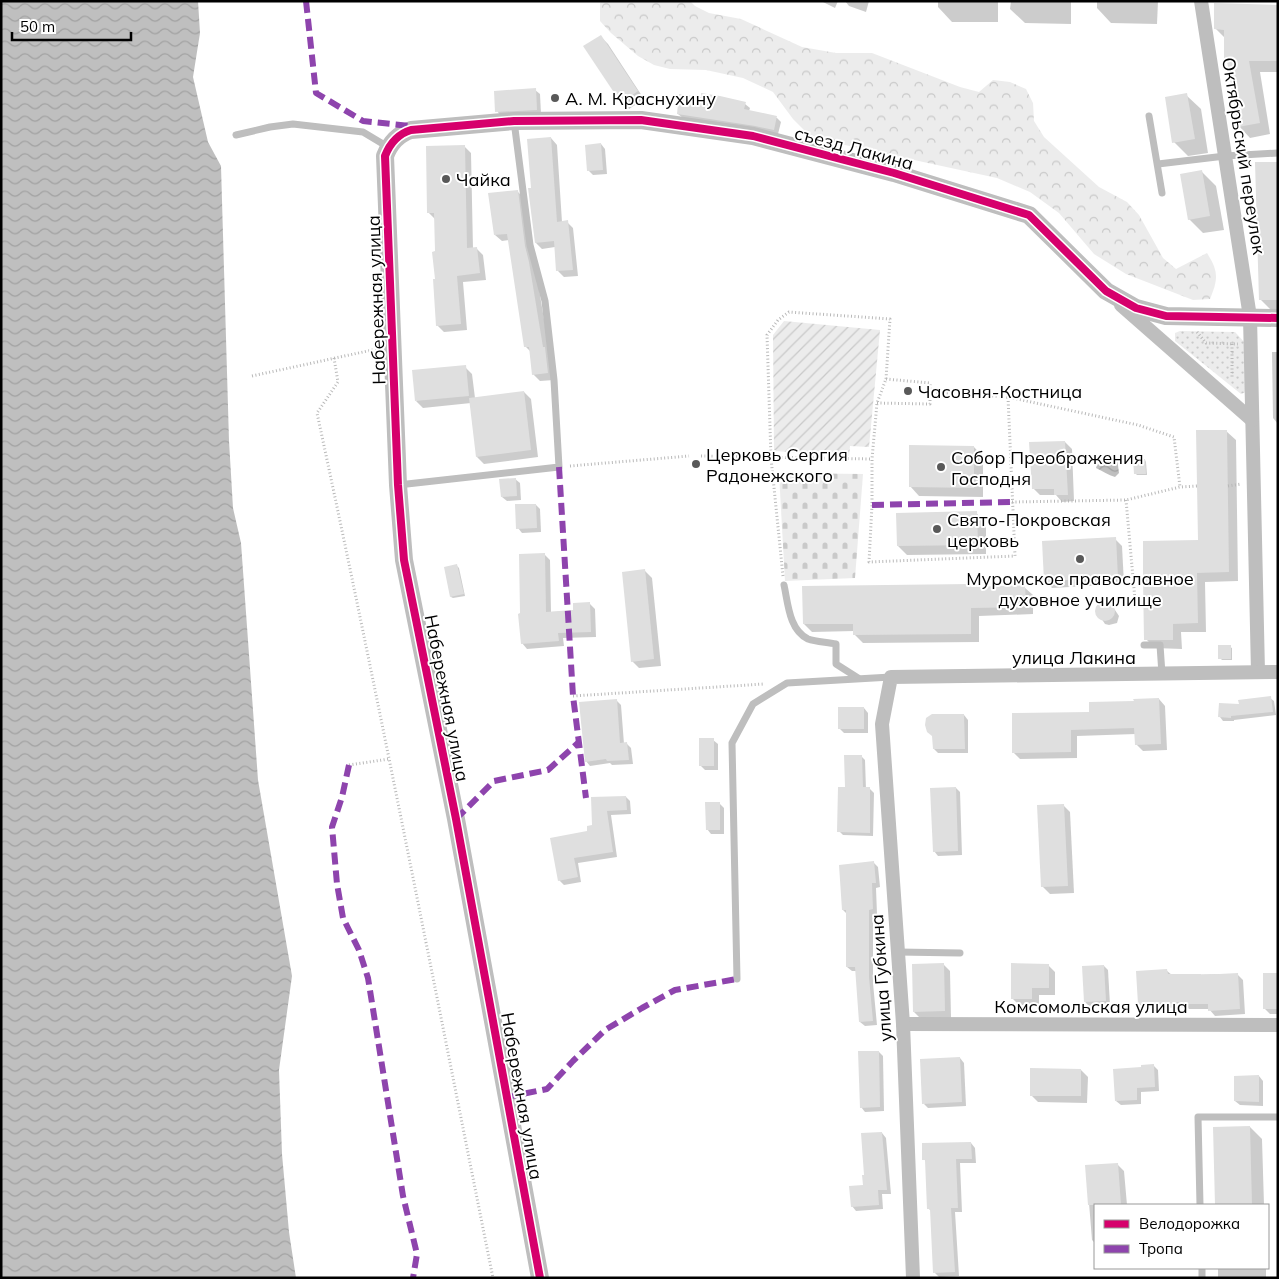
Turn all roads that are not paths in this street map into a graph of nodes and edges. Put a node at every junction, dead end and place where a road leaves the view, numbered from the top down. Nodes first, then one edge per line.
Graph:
1 (1201, 1) edge
2 (1149, 116) dead end
3 (514, 121) junction
4 (236, 135) dead end
5 (388, 147) junction
6 (1278, 153) edge
7 (1225, 156) junction
8 (1158, 164) junction
9 (1162, 193) dead end
10 (1106, 291) junction
11 (1250, 317) junction
12 (1278, 318) edge
13 (1252, 420) junction
14 (398, 485) junction
15 (784, 585) road end
16 (1144, 645) dead end
17 (1258, 672) junction
18 (1278, 672) edge
19 (1162, 675) junction
20 (890, 677) junction
21 (858, 678) junction
22 (898, 952) junction
23 (960, 953) dead end
24 (737, 979) dead end
25 (903, 1024) junction
26 (1278, 1025) edge
27 (1278, 1117) edge
28 (1200, 1204) edge
29 (540, 1278) edge
30 (913, 1278) edge

1 - 7 street, Октябрьский переулок
2 - 8 lane
3 - 5 street, съезд Лакина
3 - 10 street, съезд Лакина
3 - 14 lane
4 - 5 lane
5 - 14 street, Набережная улица
6 - 7 lane
7 - 8 lane
7 - 11 street, Октябрьский переулок
8 - 9 lane
10 - 11 street, съезд Лакина
10 - 13 street, съезд Лакина
11 - 12 street, съезд Лакина
11 - 13 street
13 - 17 street
14 - 29 street, Набережная улица
15 - 21 lane
16 - 19 lane
17 - 18 street, улица Лакина
17 - 19 street, улица Лакина
19 - 20 street, улица Лакина
20 - 21 lane
20 - 22 street, улица Губкина
21 - 24 lane
22 - 23 lane
22 - 25 street, улица Губкина
25 - 26 street, Комсомольская улица
25 - 30 street, улица Губкина
27 - 28 lane

